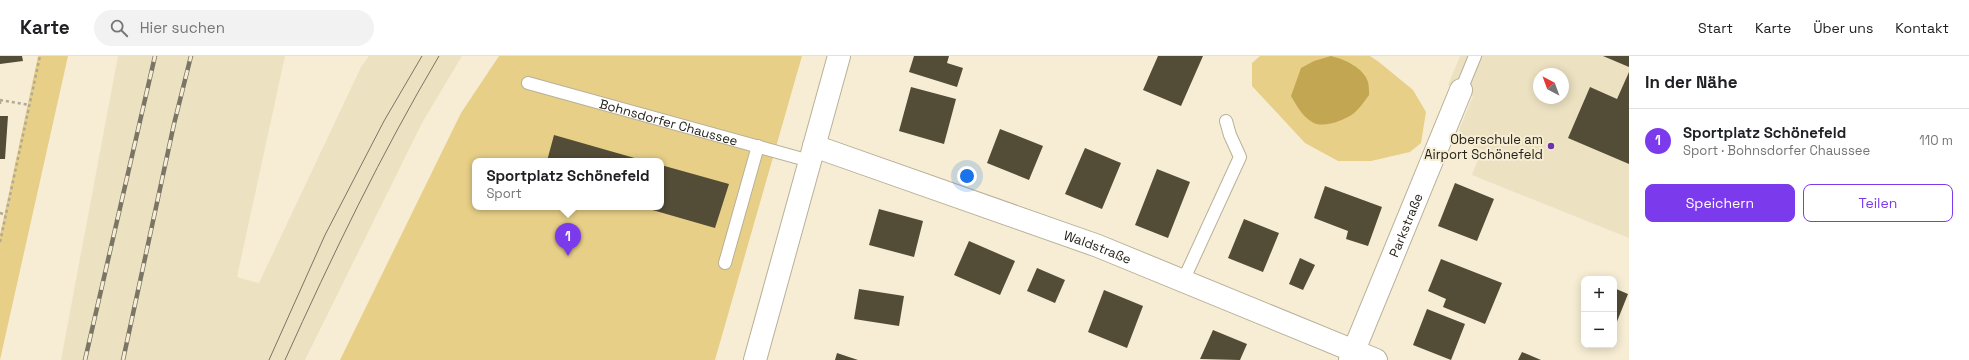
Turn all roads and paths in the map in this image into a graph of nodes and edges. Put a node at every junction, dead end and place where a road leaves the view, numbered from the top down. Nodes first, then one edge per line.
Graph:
1 (40, 56) edge
2 (839, 56) edge
3 (1475, 56) edge
4 (528, 83) dead end
5 (1460, 90) joint
6 (0, 100) edge
7 (0, 104) edge
8 (29, 105) junction
9 (1226, 121) dead end
10 (758, 146) junction
11 (812, 154) junction
12 (0, 213) edge
13 (6, 215) junction
14 (0, 242) edge
15 (725, 263) dead end
16 (1183, 281) junction
17 (1352, 355) edge
18 (754, 360) edge
19 (1376, 360) edge

1 - 8 path
2 - 11 street
3 - 5 lane
4 - 10 lane, Bohnsdorfer Chaussee
5 - 17 street, Parkstraße
6 - 7 path
6 - 8 path
8 - 13 path
9 - 16 lane
10 - 11 lane, Bohnsdorfer Chaussee
10 - 15 lane
11 - 16 street, Waldstraße
11 - 18 street
12 - 13 path
13 - 14 path
16 - 17 street, Waldstraße
17 - 19 street, Waldstraße

